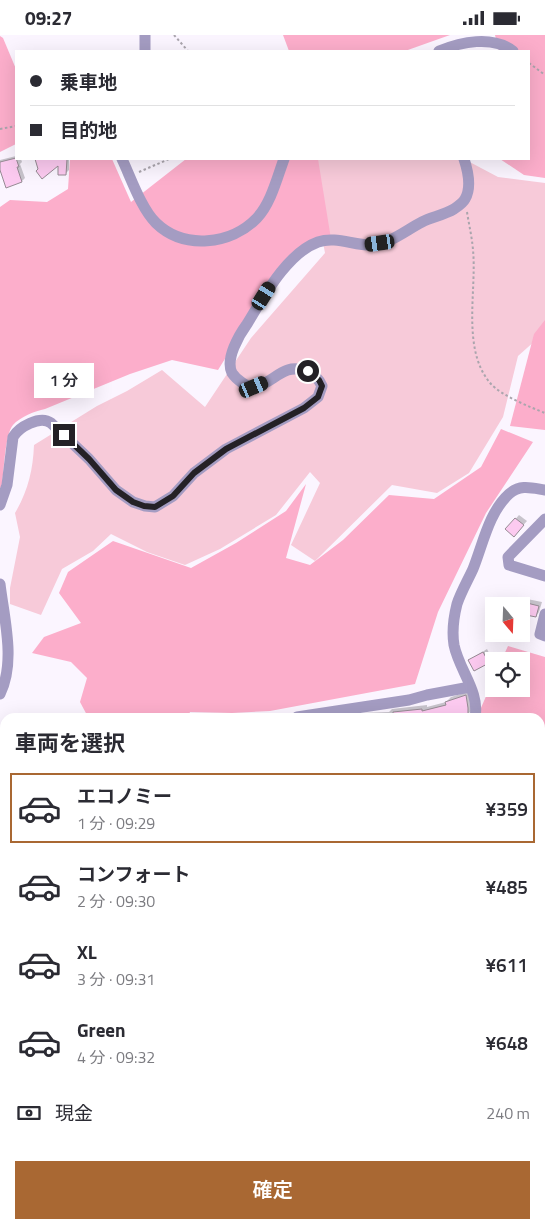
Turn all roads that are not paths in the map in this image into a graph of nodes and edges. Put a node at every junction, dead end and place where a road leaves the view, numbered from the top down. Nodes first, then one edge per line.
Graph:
1 (144, 35) edge
2 (145, 50) edge
3 (442, 50) edge
4 (512, 50) edge
5 (122, 160) edge
6 (284, 160) edge
7 (464, 160) edge
8 (545, 490) edge
9 (0, 505) edge
10 (545, 519) edge
11 (545, 576) edge
12 (0, 584) edge
13 (2, 609) edge
14 (545, 614) edge
15 (545, 636) edge
16 (470, 687) junction
17 (0, 694) edge
18 (323, 713) edge
19 (475, 713) edge

1 - 2 street
3 - 4 street
5 - 6 street
7 - 9 street
8 - 16 street
10 - 11 street
12 - 13 street
13 - 17 street
14 - 15 street
16 - 18 street
16 - 19 street

